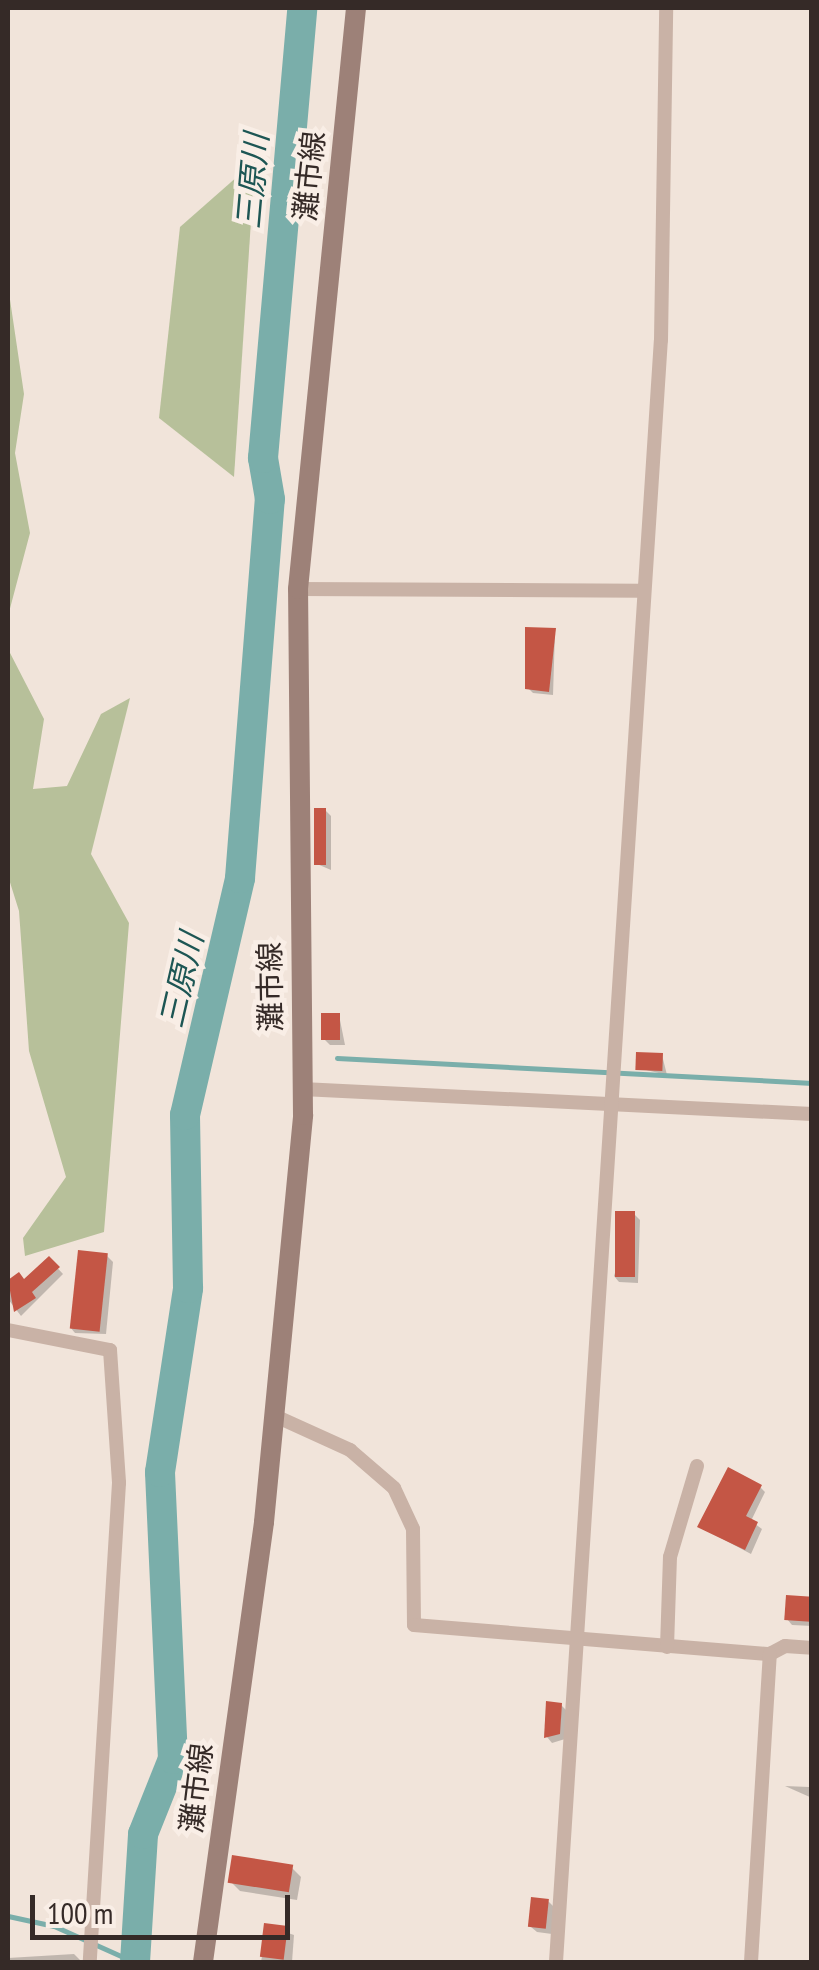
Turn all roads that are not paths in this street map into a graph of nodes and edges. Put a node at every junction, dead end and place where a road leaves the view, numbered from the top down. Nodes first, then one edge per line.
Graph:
1 (356, 8) edge
2 (666, 8) edge
3 (298, 589) junction
4 (641, 591) junction
5 (302, 1089) junction
6 (614, 1102) junction
7 (812, 1114) edge
8 (8, 1330) edge
9 (273, 1415) junction
10 (697, 1466) dead end
11 (578, 1638) junction
12 (668, 1647) junction
13 (812, 1648) edge
14 (770, 1654) junction
15 (90, 1958) edge
16 (203, 1962) edge
17 (556, 1962) edge
18 (751, 1962) edge

1 - 3 main road, 灘市線
2 - 4 street
3 - 4 street
3 - 5 main road, 灘市線
4 - 6 street
5 - 6 street
5 - 9 main road, 灘市線
6 - 7 street
6 - 11 street
8 - 15 street
9 - 11 street
9 - 16 main road, 灘市線
10 - 12 street
11 - 12 street
11 - 17 street
12 - 14 street
13 - 14 street
14 - 18 street

